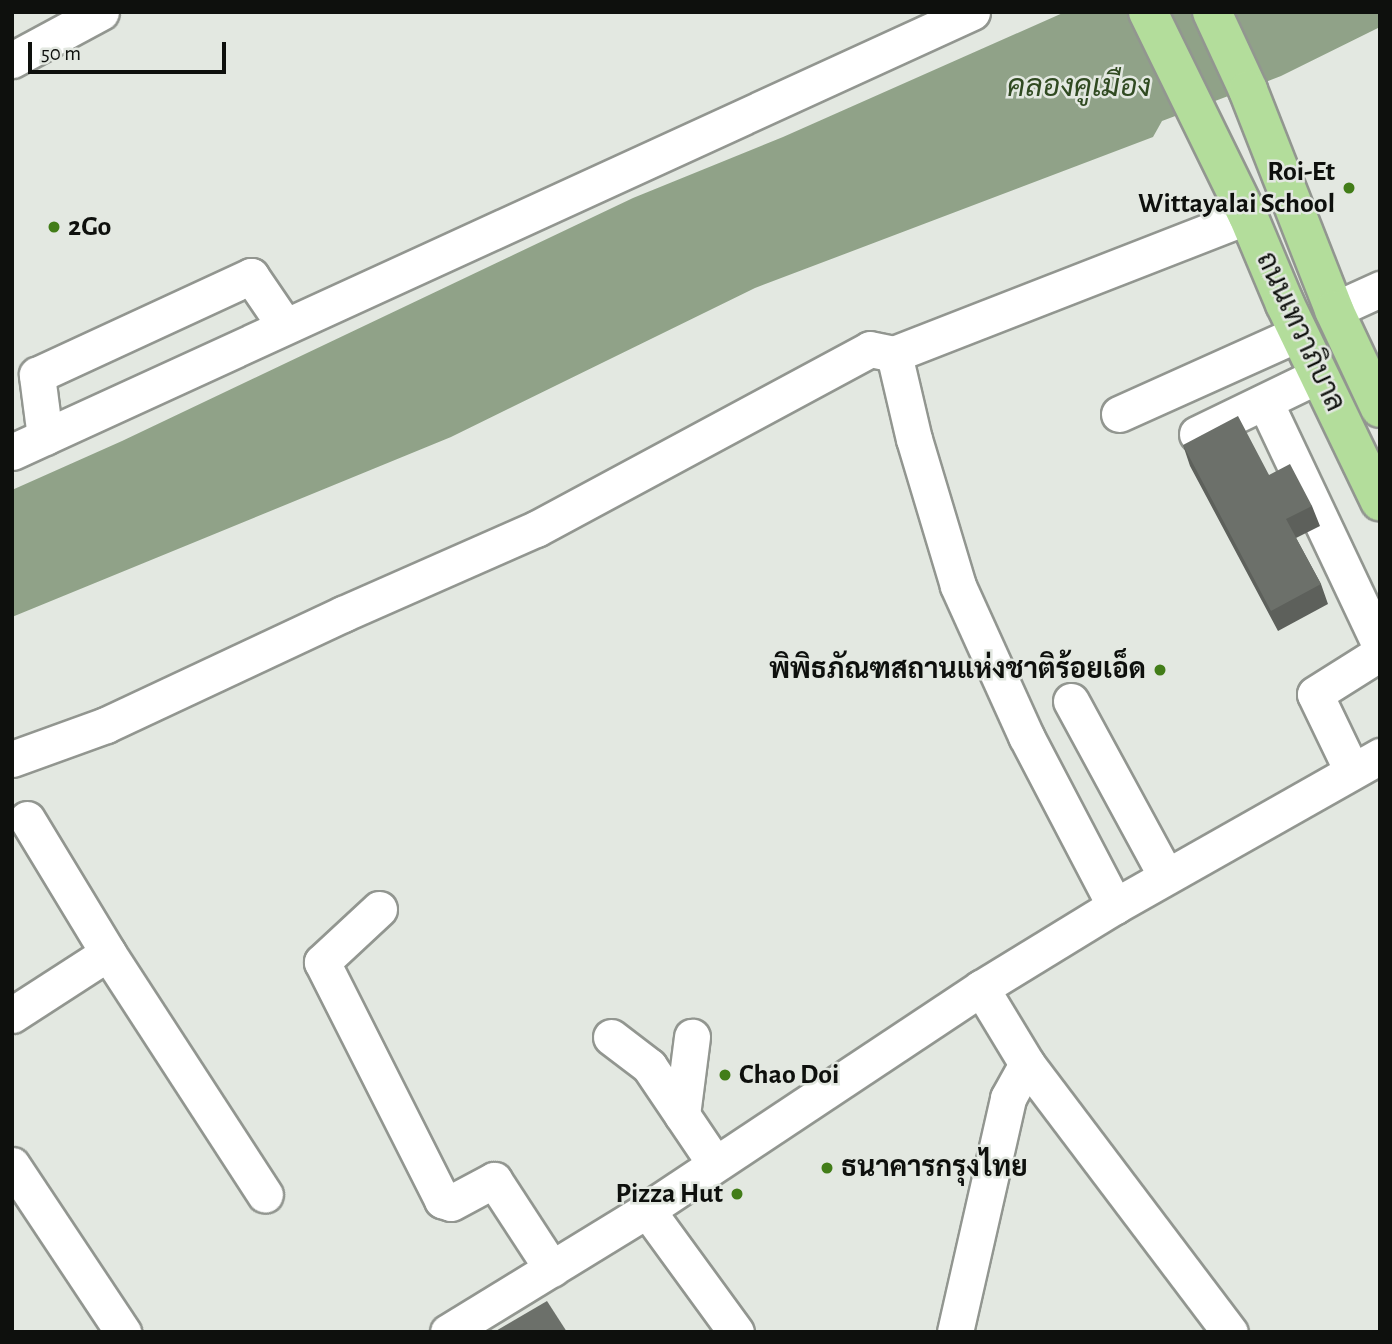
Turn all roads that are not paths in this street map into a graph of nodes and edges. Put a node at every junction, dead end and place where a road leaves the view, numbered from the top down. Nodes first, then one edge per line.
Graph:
1 (100, 12) edge
2 (972, 12) edge
3 (1148, 12) edge
4 (1212, 12) edge
5 (12, 60) edge
6 (1248, 216) junction
7 (1380, 289) edge
8 (1334, 310) junction
9 (285, 326) junction
10 (1299, 333) junction
11 (894, 354) junction
12 (1320, 375) junction
13 (1265, 402) junction
14 (1380, 408) edge
15 (1119, 414) dead end
16 (1197, 434) edge
17 (45, 437) junction
18 (12, 452) edge
19 (1380, 501) edge
20 (1380, 645) edge
21 (1380, 653) edge
22 (1070, 701) dead end
23 (12, 759) edge
24 (1366, 764) edge
25 (27, 819) dead end
26 (1166, 876) junction
27 (1115, 906) junction
28 (379, 909) dead end
29 (108, 953) junction
30 (981, 988) junction
31 (12, 1015) edge
32 (611, 1037) dead end
33 (692, 1037) dead end
34 (1027, 1064) junction
35 (682, 1115) junction
36 (715, 1164) junction
37 (12, 1165) edge
38 (265, 1195) dead end
39 (647, 1210) junction
40 (552, 1269) junction
41 (123, 1332) edge
42 (448, 1332) edge
43 (736, 1332) edge
44 (955, 1332) edge
45 (1230, 1332) edge

1 - 5 street
2 - 9 street
3 - 6 main road, ถนนเทวาภิบาล
4 - 8 main road, ถนนเทวาภิบาล
6 - 10 main road, ถนนเทวาภิบาล
6 - 11 street
7 - 8 street
8 - 14 main road, ถนนเทวาภิบาล
9 - 17 street
9 - 17 street
10 - 12 main road, ถนนเทวาภิบาล
10 - 15 street
11 - 23 street
11 - 27 street
12 - 13 street
12 - 19 main road, ถนนเทวาภิบาล
13 - 16 street
13 - 20 street
17 - 18 street
21 - 24 street
22 - 26 street
24 - 26 street
25 - 29 street
26 - 27 street
27 - 30 street
28 - 40 street
29 - 31 street
29 - 38 street
30 - 34 street
30 - 36 street
32 - 35 street
33 - 35 street
34 - 44 street
34 - 45 street
35 - 36 street
36 - 39 street
37 - 41 street
39 - 40 street
39 - 43 street
40 - 42 street

